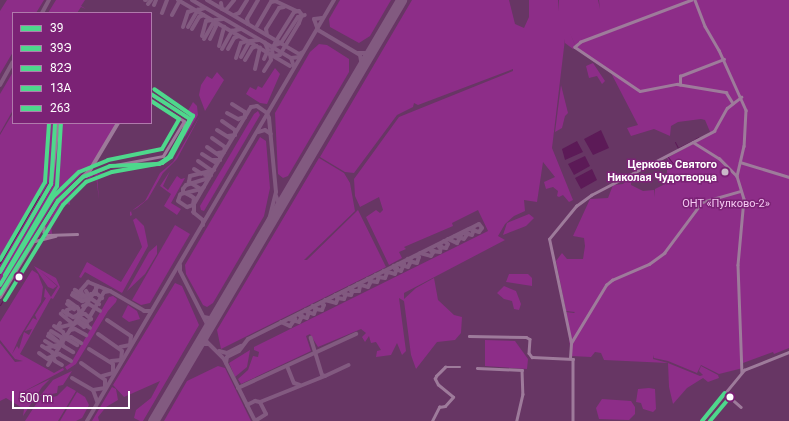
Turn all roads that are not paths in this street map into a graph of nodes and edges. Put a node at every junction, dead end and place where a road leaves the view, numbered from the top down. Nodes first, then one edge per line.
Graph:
1 (692, 0) edge
2 (695, 0) edge
3 (724, 59) junction
4 (680, 85) junction
5 (152, 95) edge
6 (741, 97) junction
7 (152, 102) edge
8 (733, 102) junction
9 (187, 118) dead end
10 (57, 124) edge
11 (117, 124) edge
12 (182, 134) junction
13 (693, 142) junction
14 (740, 162) junction
15 (128, 163) junction
16 (737, 176) junction
17 (83, 177) junction
18 (789, 177) edge
19 (740, 191) junction
20 (51, 212) junction
21 (78, 234) dead end
22 (56, 236) junction
23 (28, 250) junction
24 (0, 272) edge
25 (9, 283) junction
26 (0, 294) edge
27 (0, 297) edge
28 (469, 336) dead end
29 (570, 343) junction
30 (789, 352) edge
31 (572, 358) junction
32 (460, 367) dead end
33 (477, 368) dead end
34 (742, 372) junction
35 (725, 393) junction
36 (741, 407) dead end
37 (432, 421) edge
38 (517, 421) edge
39 (573, 421) edge
40 (702, 421) edge

1 - 4 street
2 - 3 street
3 - 4 street
3 - 6 street
4 - 8 street
5 - 12 street, bridge
6 - 8 street
6 - 14 street
7 - 12 street, bridge
8 - 13 street
9 - 15 street
10 - 24 main road
11 - 17 main road
12 - 15 street
13 - 16 street
13 - 29 street
14 - 16 street
14 - 18 street
15 - 17 street
16 - 19 street
17 - 20 main road
19 - 29 street
19 - 34 street
20 - 22 street
20 - 23 main road
21 - 22 street
22 - 23 street
23 - 25 main road
25 - 26 main road
25 - 27 main road
28 - 31 street
29 - 31 street
30 - 34 street
31 - 39 street
32 - 37 street
33 - 38 street
34 - 35 street
35 - 36 street
35 - 40 street

